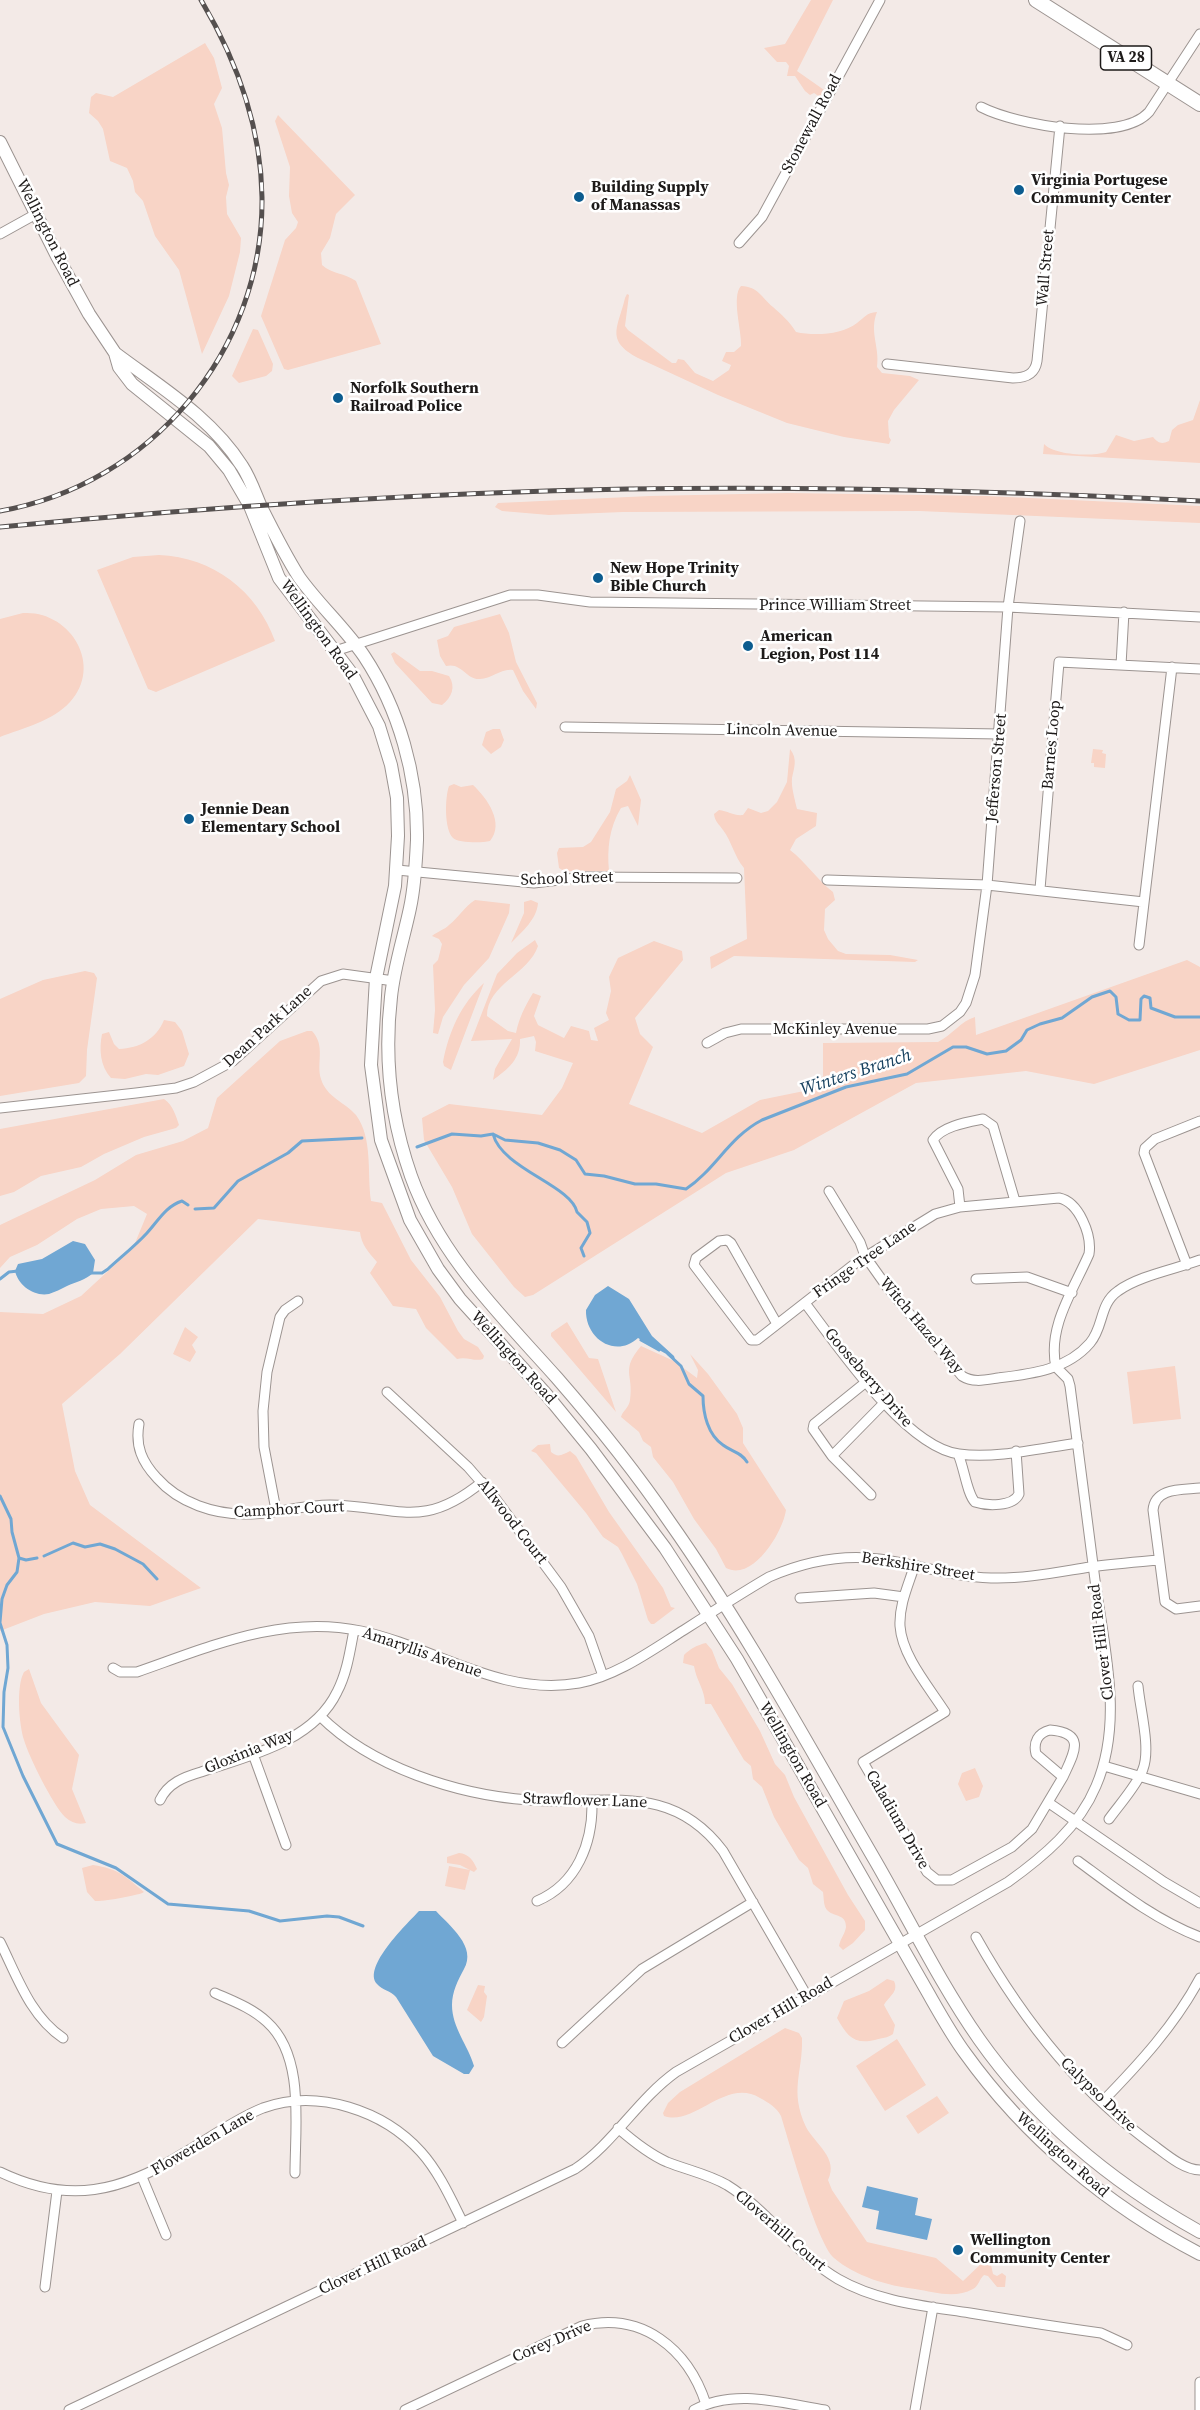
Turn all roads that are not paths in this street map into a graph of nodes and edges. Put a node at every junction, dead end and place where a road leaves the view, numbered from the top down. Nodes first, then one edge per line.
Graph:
1 (880, 0) edge
2 (1036, 0) edge
3 (1200, 34) edge
4 (1167, 84) junction
5 (1200, 104) edge
6 (981, 107) dead end
7 (1060, 126) junction
8 (0, 142) edge
9 (36, 214) junction
10 (0, 234) edge
11 (739, 243) dead end
12 (115, 353) junction
13 (886, 364) dead end
14 (1020, 521) dead end
15 (1008, 608) junction
16 (1124, 612) junction
17 (1200, 617) edge
18 (356, 646) junction
19 (335, 651) junction
20 (1121, 665) junction
21 (1172, 667) junction
22 (1200, 669) edge
23 (565, 727) dead end
24 (1000, 734) junction
25 (397, 870) junction
26 (415, 871) junction
27 (737, 878) dead end
28 (827, 880) dead end
29 (987, 885) junction
30 (1040, 889) junction
31 (1144, 902) junction
32 (1139, 945) dead end
33 (376, 978) junction
34 (393, 981) junction
35 (960, 1012) joint
36 (706, 1043) dead end
37 (0, 1108) edge
38 (1200, 1121) edge
39 (829, 1191) dead end
40 (1015, 1201) junction
41 (960, 1207) junction
42 (865, 1256) junction
43 (1200, 1260) edge
44 (1187, 1265) junction
45 (976, 1279) dead end
46 (1072, 1293) junction
47 (298, 1301) dead end
48 (805, 1303) junction
49 (777, 1324) junction
50 (1056, 1366) junction
51 (866, 1382) junction
52 (387, 1392) dead end
53 (885, 1402) junction
54 (139, 1424) dead end
55 (1078, 1443) junction
56 (1016, 1451) junction
57 (958, 1454) junction
58 (832, 1456) junction
59 (482, 1482) junction
60 (1200, 1488) edge
61 (871, 1495) dead end
62 (276, 1510) junction
63 (1158, 1560) junction
64 (914, 1566) junction
65 (1094, 1567) junction
66 (904, 1597) junction
67 (800, 1598) dead end
68 (1200, 1606) edge
69 (718, 1609) junction
70 (354, 1630) junction
71 (113, 1668) dead end
72 (603, 1676) junction
73 (1138, 1686) dead end
74 (320, 1716) junction
75 (253, 1754) junction
76 (1104, 1766) junction
77 (1063, 1777) junction
78 (1139, 1777) junction
79 (1200, 1794) edge
80 (160, 1800) dead end
81 (591, 1802) junction
82 (1049, 1803) junction
83 (1109, 1819) dead end
84 (1075, 1821) junction
85 (286, 1845) dead end
86 (1078, 1861) dead end
87 (537, 1901) dead end
88 (753, 1902) junction
89 (1200, 1903) edge
90 (916, 1933) junction
91 (976, 1937) dead end
92 (1200, 1937) edge
93 (0, 1942) edge
94 (899, 1943) junction
95 (1200, 1978) edge
96 (215, 1993) dead end
97 (807, 1996) junction
98 (63, 2038) dead end
99 (562, 2043) dead end
100 (1102, 2102) junction
101 (294, 2103) junction
102 (618, 2128) junction
103 (1200, 2170) edge
104 (0, 2172) edge
105 (295, 2173) dead end
106 (142, 2177) junction
107 (57, 2191) junction
108 (464, 2223) junction
109 (1200, 2232) edge
110 (166, 2235) dead end
111 (1200, 2254) edge
112 (45, 2287) dead end
113 (933, 2307) junction
114 (1127, 2345) dead end
115 (1200, 2382) edge
116 (706, 2404) junction
117 (69, 2410) edge
118 (405, 2410) edge
119 (694, 2410) edge
120 (825, 2410) edge
121 (915, 2410) edge
122 (1200, 2410) edge

1 - 11 street, Stonewall Road
2 - 4 highway, VA 28
3 - 4 street
4 - 5 highway, VA 28
4 - 7 street
6 - 7 street
7 - 13 street, Wall Street
8 - 9 main road, Wellington Road
9 - 10 street
9 - 12 main road, Wellington Road
12 - 18 main road, Wellington Road
12 - 19 main road, Wellington Road
14 - 15 street, Jefferson Street
15 - 16 street, Prince William Street
15 - 18 street, Prince William Street
15 - 24 street, Jefferson Street
16 - 17 street, Prince William Street
16 - 20 street
18 - 19 street, Prince William Street
18 - 26 main road, Wellington Road
19 - 25 main road, Wellington Road
20 - 21 street, Barnes Loop
20 - 30 street, Barnes Loop
21 - 22 street, Barnes Loop
21 - 31 street
23 - 24 street, Lincoln Avenue
24 - 29 street, Jefferson Street
25 - 26 street, School Street
25 - 33 main road, Wellington Road
26 - 27 street, School Street
26 - 34 main road, Wellington Road
28 - 29 street
29 - 30 street
29 - 35 street, Jefferson Street
30 - 31 street
31 - 32 street
33 - 34 street, Dean Park Lane
33 - 37 street, Dean Park Lane
33 - 69 main road, Wellington Road
34 - 69 main road, Wellington Road
35 - 36 street, McKinley Avenue
38 - 44 street
39 - 42 street
40 - 41 street, Fringe Tree Lane
40 - 41 street
40 - 46 street, Fringe Tree Lane
41 - 42 street, Fringe Tree Lane
42 - 48 street, Fringe Tree Lane
42 - 50 street, Witch Hazel Way
43 - 44 street
44 - 50 street
45 - 46 street
46 - 50 street, Fringe Tree Lane
47 - 62 street
48 - 49 street, Fringe Tree Lane
48 - 51 street, Gooseberry Drive
49 - 49 street, Fringe Tree Lane
50 - 55 street, Clover Hill Road
51 - 53 street, Gooseberry Drive
51 - 58 street
52 - 59 street, Allwood Court
53 - 57 street, Gooseberry Drive
53 - 58 street
54 - 62 street, Camphor Court
55 - 56 street, Gooseberry Drive
55 - 65 street, Clover Hill Road
56 - 57 street, Gooseberry Drive
56 - 57 street
58 - 61 street
59 - 62 street, Camphor Court
59 - 72 street, Allwood Court
60 - 63 street
63 - 65 street, Berkshire Street
63 - 68 street
64 - 65 street, Berkshire Street
64 - 66 street, Caladium Drive
64 - 69 street, Berkshire Street
65 - 76 street, Clover Hill Road
66 - 67 street
66 - 82 street, Caladium Drive
69 - 72 street, Amaryllis Avenue
69 - 90 main road, Wellington Road
69 - 94 main road, Wellington Road
70 - 71 street, Amaryllis Avenue
70 - 72 street, Amaryllis Avenue
70 - 74 street, Gloxinia Way
73 - 78 street
74 - 75 street, Gloxinia Way
74 - 81 street, Strawflower Lane
75 - 80 street, Gloxinia Way
75 - 85 street
76 - 78 street
76 - 84 street, Clover Hill Road
77 - 77 street, Caladium Drive
77 - 82 street, Caladium Drive
78 - 79 street
78 - 83 street
81 - 87 street
81 - 88 street, Strawflower Lane
82 - 84 street
84 - 89 street
84 - 90 street, Clover Hill Road
86 - 92 street
88 - 97 street, Strawflower Lane
88 - 99 street
90 - 94 street, Clover Hill Road
90 - 109 main road, Wellington Road
91 - 100 street, Calypso Drive
93 - 98 street
94 - 97 street, Clover Hill Road
94 - 111 main road, Wellington Road
95 - 100 street
96 - 101 street
97 - 102 street, Clover Hill Road
100 - 103 street, Calypso Drive
101 - 105 street
101 - 106 street, Flowerden Lane
101 - 108 street, Flowerden Lane
102 - 108 street, Clover Hill Road
102 - 113 street, Cloverhill Court
104 - 107 street, Flowerden Lane
106 - 107 street, Flowerden Lane
106 - 110 street
107 - 112 street
108 - 117 street, Clover Hill Road
113 - 114 street, Cloverhill Court
113 - 121 street
115 - 122 street
116 - 118 street, Corey Drive
116 - 119 street
116 - 120 street

